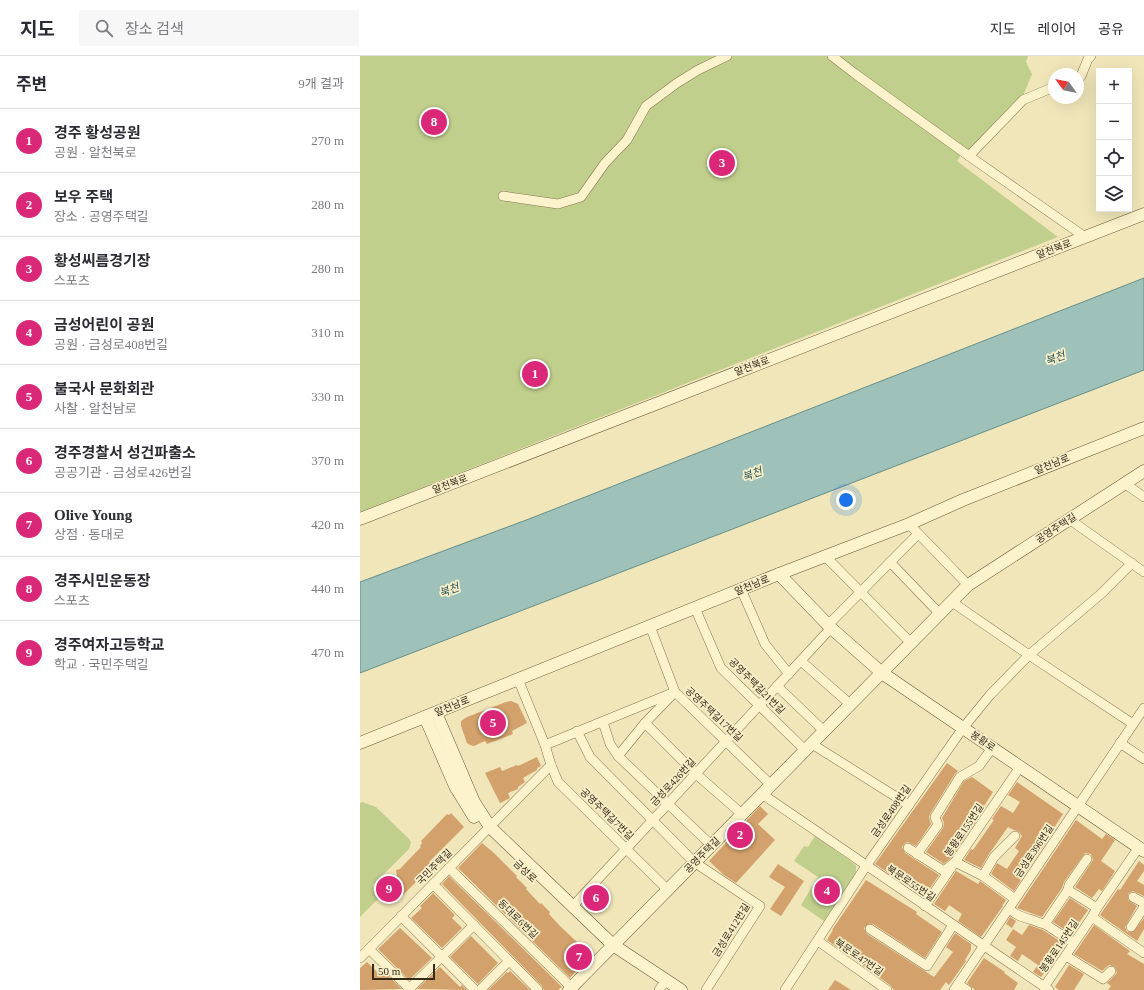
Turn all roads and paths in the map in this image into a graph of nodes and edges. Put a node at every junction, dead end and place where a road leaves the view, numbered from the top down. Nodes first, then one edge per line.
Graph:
1 (727, 56) edge
2 (832, 56) edge
3 (1091, 56) edge
4 (1084, 69) edge
5 (1048, 90) edge
6 (969, 156) junction
7 (503, 196) dead end
8 (1144, 214) edge
9 (1085, 237) junction
10 (1144, 428) edge
11 (1144, 471) edge
12 (1124, 483) junction
13 (1144, 498) edge
14 (360, 518) edge
15 (1069, 519) junction
16 (909, 524) junction
17 (918, 534) junction
18 (824, 556) junction
19 (890, 562) junction
20 (1132, 563) junction
21 (1144, 572) edge
22 (779, 574) junction
23 (968, 585) junction
24 (741, 589) junction
25 (860, 591) junction
26 (952, 602) junction
27 (696, 608) junction
28 (940, 614) junction
29 (650, 626) junction
30 (830, 626) junction
31 (911, 643) junction
32 (1028, 655) junction
33 (801, 661) junction
34 (882, 673) junction
35 (789, 674) junction
36 (518, 680) junction
37 (777, 686) junction
38 (675, 692) junction
39 (850, 704) junction
40 (760, 705) junction
41 (1144, 708) edge
42 (430, 715) junction
43 (603, 722) junction
44 (645, 724) junction
45 (1133, 724) junction
46 (963, 728) junction
47 (577, 731) junction
48 (824, 731) junction
49 (727, 741) junction
50 (360, 742) edge
51 (1120, 743) junction
52 (545, 745) junction
53 (809, 747) junction
54 (992, 748) junction
55 (618, 756) junction
56 (1144, 759) edge
57 (551, 765) junction
58 (1020, 766) junction
59 (696, 774) junction
60 (771, 785) junction
61 (762, 794) junction
62 (668, 804) junction
63 (909, 804) junction
64 (1078, 806) junction
65 (742, 814) junction
66 (652, 821) junction
67 (487, 830) junction
68 (1015, 836) dead end
69 (711, 845) junction
70 (908, 848) dead end
71 (626, 849) junction
72 (1141, 849) edge
73 (917, 854) junction
74 (1087, 859) dead end
75 (694, 862) junction
76 (955, 862) junction
77 (866, 866) junction
78 (449, 868) junction
79 (982, 876) junction
80 (433, 884) junction
81 (668, 890) junction
82 (1068, 890) junction
83 (1133, 897) dead end
84 (1015, 899) junction
85 (1144, 903) edge
86 (573, 906) junction
87 (925, 906) junction
88 (1144, 907) edge
89 (1097, 908) junction
90 (1008, 909) junction
91 (401, 916) junction
92 (1092, 917) junction
93 (1045, 924) junction
94 (474, 925) junction
95 (953, 925) junction
96 (1131, 927) dead end
97 (870, 929) dead end
98 (818, 941) junction
99 (1074, 943) junction
100 (984, 946) junction
101 (610, 948) junction
102 (1142, 948) edge
103 (369, 949) junction
104 (1066, 956) junction
105 (442, 957) junction
106 (360, 958) edge
107 (509, 961) junction
108 (1111, 971) dead end
109 (663, 986) edge
110 (956, 987) edge
111 (570, 988) edge
112 (1046, 988) edge
113 (789, 989) edge
114 (410, 990) edge
115 (475, 990) edge
116 (480, 990) edge
117 (538, 990) edge
118 (681, 990) edge
119 (706, 990) edge
120 (887, 990) edge
121 (967, 990) edge

1 - 7 street
2 - 6 street
3 - 4 street
5 - 6 street
6 - 9 street
8 - 9 street, 알천북로
9 - 14 street, 알천북로
10 - 16 street, 알천남로
11 - 12 street, 공영주택길
12 - 13 street
12 - 15 street, 공영주택길
15 - 20 street
15 - 23 street, 공영주택길
16 - 17 street
16 - 18 street, 알천남로
17 - 19 street
17 - 23 street
18 - 22 street, 알천남로
18 - 25 street
19 - 25 street
19 - 28 street
20 - 21 street
20 - 32 street, 금성로408번길
22 - 24 street, 알천남로
22 - 30 street, 봉황로
23 - 26 street, 공영주택길
24 - 27 street, 알천남로
24 - 35 street
25 - 30 street
25 - 31 street
26 - 28 street, 공영주택길
26 - 32 street
27 - 29 street, 알천남로
27 - 40 street, 공영주택길21번길
28 - 31 street, 공영주택길
29 - 36 street, 알천남로
29 - 38 street, 공영주택길17번길
30 - 33 street, 금성로426번길
30 - 34 street, 봉황로
31 - 34 street, 공영주택길
32 - 45 street
32 - 46 street, 금성로408번길
33 - 35 street, 금성로426번길
33 - 39 street
34 - 39 street, 공영주택길
34 - 46 street, 봉황로
35 - 37 street, 금성로426번길
36 - 42 street, 알천남로
36 - 52 street, 공영주택길7번길
37 - 40 street, 금성로426번길
37 - 48 street
38 - 43 street
38 - 44 street
38 - 49 street, 공영주택길17번길
39 - 48 street, 공영주택길
40 - 49 street, 금성로426번길
40 - 53 street, 공영주택길21번길
41 - 45 street, 금성로396번길
42 - 50 street, 알천남로
42 - 67 street, 금성로
43 - 47 street
43 - 55 street
44 - 55 street
44 - 59 street
45 - 51 street, 금성로396번길
46 - 54 street, 봉황로
46 - 63 street, 금성로408번길
47 - 52 street
47 - 66 street
48 - 53 street, 공영주택길
49 - 59 street, 금성로426번길
49 - 60 street, 공영주택길17번길
51 - 56 street
51 - 64 street, 금성로396번길
52 - 57 street, 공영주택길7번길
53 - 60 street, 공영주택길
53 - 63 street, 공영주택길21번길
54 - 58 street, 봉황로
54 - 73 street
55 - 62 street
57 - 67 street
57 - 71 street, 공영주택길7번길
58 - 64 street, 봉황로
58 - 76 street, 봉황로155번길
59 - 62 street, 금성로426번길
59 - 65 street
60 - 61 street, 공영주택길
61 - 65 street, 공영주택길
61 - 77 street, 북문로55번길
62 - 66 street, 금성로426번길
62 - 69 street
63 - 77 street, 금성로408번길
64 - 72 street, 봉황로
64 - 84 street, 금성로396번길
65 - 69 street, 공영주택길
66 - 71 street, 금성로426번길
66 - 75 street
67 - 78 street, 국민주택길
67 - 86 street, 금성로
67 - 101 street, 금성로
68 - 79 street
69 - 75 street, 공영주택길
70 - 73 street
71 - 81 street, 공영주택길7번길
71 - 86 street, 금성로426번길
72 - 89 street, 봉황로145번길
73 - 76 street
74 - 82 street
75 - 81 street, 공영주택길
75 - 119 street, 금성로412번길
76 - 79 street
76 - 87 street, 봉황로155번길
77 - 87 street, 북문로55번길
77 - 98 street, 금성로408번길
78 - 80 street, 국민주택길
78 - 111 street, 동대로6번길
79 - 84 street
80 - 91 street, 국민주택길
80 - 94 street
81 - 101 street, 공영주택길
82 - 89 street
82 - 93 street
83 - 85 street
84 - 90 street, 금성로396번길
86 - 101 street, 금성로
87 - 95 street, 북문로55번길
88 - 96 street
89 - 92 street, 봉황로145번길
90 - 93 street
90 - 100 street, 금성로396번길
91 - 103 street, 국민주택길
91 - 105 street
92 - 99 street, 봉황로145번길
92 - 102 street
93 - 99 street
94 - 105 street
94 - 107 street
95 - 97 street
95 - 100 street, 북문로55번길
98 - 113 street, 금성로408번길
98 - 120 street, 북문로47번길
99 - 104 street, 봉황로145번길
100 - 110 street, 금성로396번길
100 - 112 street, 북문로55번길
101 - 109 street, 금성로
101 - 111 street, 공영주택길
103 - 106 street, 국민주택길
103 - 114 street
104 - 108 street
104 - 112 street, 봉황로145번길
105 - 114 street
105 - 115 street
107 - 116 street
107 - 117 street
109 - 118 street, 금성로
110 - 121 street

